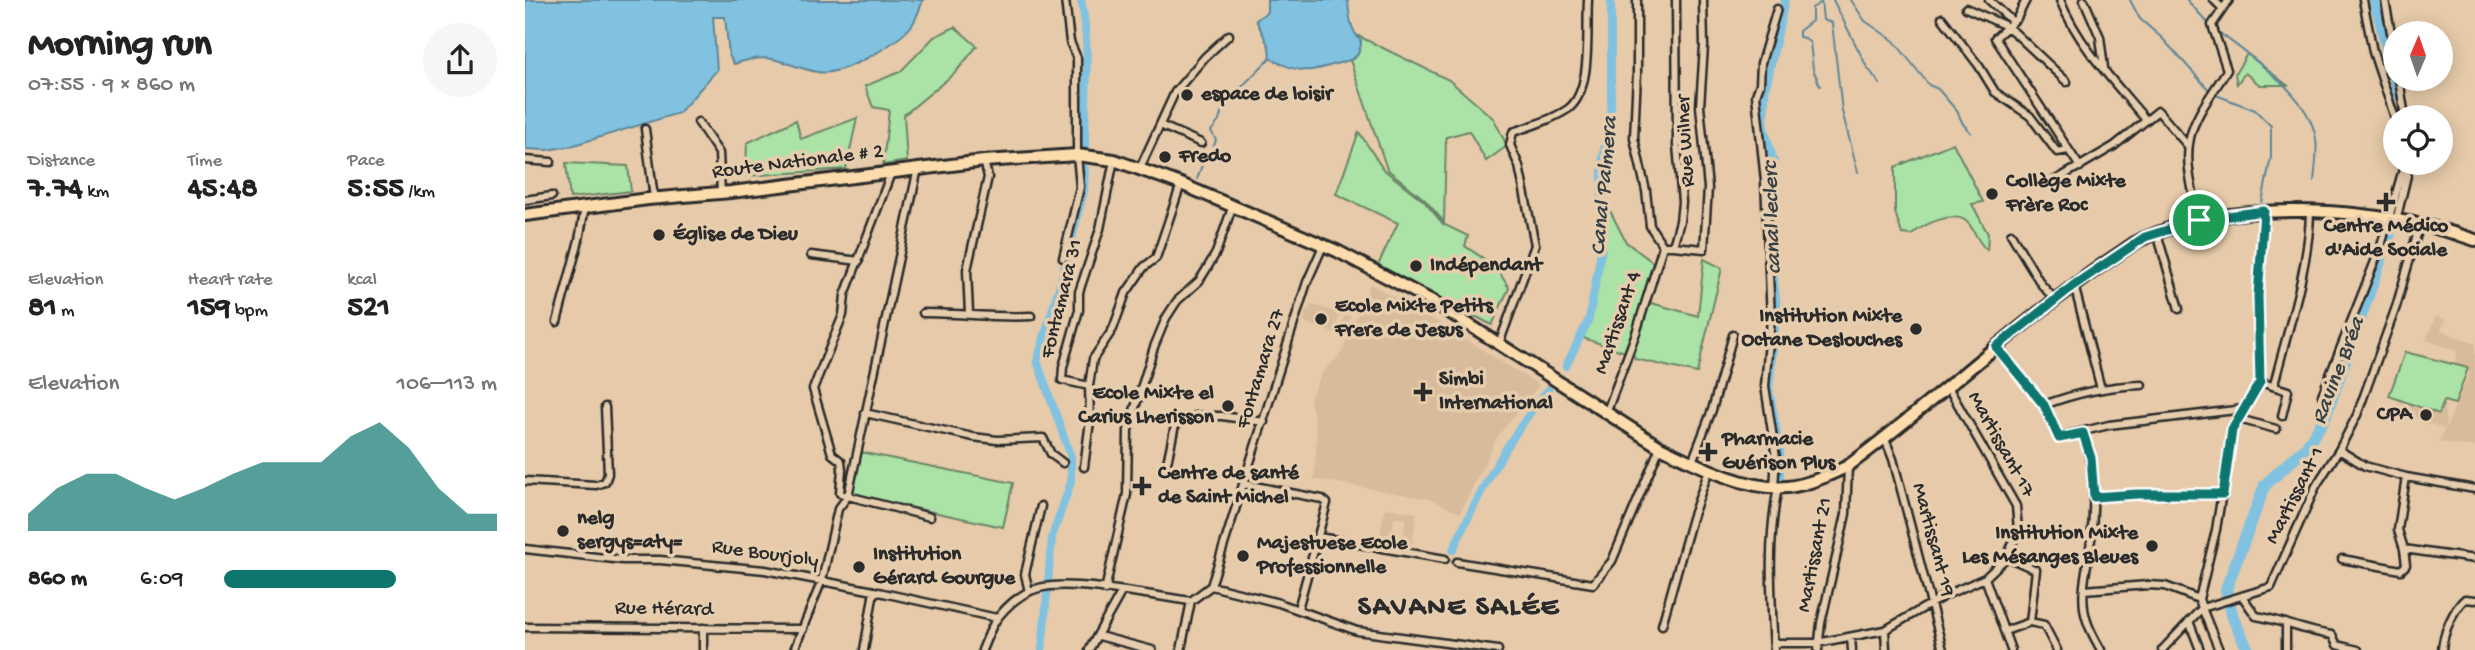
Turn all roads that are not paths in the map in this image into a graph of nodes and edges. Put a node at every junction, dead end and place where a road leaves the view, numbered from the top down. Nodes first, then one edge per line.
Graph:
1 (1065, 0) edge
2 (1588, 0) edge
3 (1637, 0) edge
4 (1676, 0) edge
5 (1703, 0) edge
6 (1989, 0) edge
7 (2026, 0) edge
8 (2060, 0) edge
9 (2084, 0) edge
10 (2214, 0) edge
11 (2229, 0) edge
12 (2363, 0) edge
13 (2385, 0) edge
14 (1966, 8) dead end
15 (1777, 9) dead end
16 (2223, 9) junction
17 (1941, 18) dead end
18 (2389, 21) edge
19 (2010, 24) junction
20 (1229, 35) dead end
21 (2104, 69) junction
22 (2067, 82) dead end
23 (2391, 105) edge
24 (2146, 120) junction
25 (698, 122) dead end
26 (1160, 125) junction
27 (645, 129) dead end
28 (1201, 143) dead end
29 (2190, 148) junction
30 (2068, 150) junction
31 (1077, 155) junction
32 (525, 160) edge
33 (1114, 160) junction
34 (984, 161) junction
35 (551, 162) dead end
36 (2080, 167) junction
37 (918, 168) junction
38 (1140, 169) junction
39 (892, 171) junction
40 (2402, 175) edge
41 (2408, 175) edge
42 (1181, 184) junction
43 (2049, 184) dead end
44 (721, 193) junction
45 (552, 196) dead end
46 (654, 198) junction
47 (525, 200) edge
48 (1233, 205) junction
49 (585, 207) junction
50 (2264, 211) junction
51 (2310, 212) junction
52 (525, 215) edge
53 (2199, 220) junction
54 (2392, 220) junction
55 (2420, 224) junction
56 (2157, 233) junction
57 (2011, 234) dead end
58 (2475, 240) edge
59 (1323, 246) junction
60 (1663, 246) junction
61 (1673, 246) junction
62 (811, 255) dead end
63 (1063, 258) dead end
64 (859, 261) junction
65 (2074, 285) junction
66 (2055, 300) junction
67 (2179, 309) dead end
68 (923, 313) dead end
69 (969, 313) junction
70 (1031, 316) dead end
71 (557, 322) dead end
72 (1733, 335) dead end
73 (1499, 345) junction
74 (1996, 347) junction
75 (2260, 382) junction
76 (2274, 385) junction
77 (1089, 386) junction
78 (2141, 386) dead end
79 (1948, 387) junction
80 (2101, 389) junction
81 (2322, 395) dead end
82 (2044, 405) junction
83 (605, 407) dead end
84 (2244, 409) junction
85 (1607, 411) junction
86 (865, 413) junction
87 (2282, 415) dead end
88 (2239, 419) junction
89 (1264, 422) junction
90 (2276, 429) dead end
91 (2083, 433) junction
92 (1885, 439) junction
93 (1660, 447) junction
94 (2339, 450) junction
95 (1692, 462) junction
96 (1063, 463) dead end
97 (1167, 463) dead end
98 (1848, 466) junction
99 (1084, 467) dead end
100 (1709, 470) junction
101 (2406, 477) junction
102 (525, 481) edge
103 (1244, 484) junction
104 (1776, 487) junction
105 (2475, 489) edge
106 (2223, 494) junction
107 (848, 496) junction
108 (2094, 497) junction
109 (1041, 506) dead end
110 (930, 517) dead end
111 (1319, 537) junction
112 (525, 549) edge
113 (2404, 549) junction
114 (2007, 558) junction
115 (1445, 559) dead end
116 (2341, 559) dead end
117 (2475, 559) edge
118 (1457, 562) dead end
119 (1985, 578) junction
120 (822, 580) junction
121 (1211, 586) junction
122 (1105, 590) junction
123 (2084, 590) junction
124 (874, 591) junction
125 (1029, 592) junction
126 (1122, 592) junction
127 (2242, 596) junction
128 (2199, 598) junction
129 (2475, 600) edge
130 (1191, 601) junction
131 (1931, 604) junction
132 (2202, 608) junction
133 (1298, 609) junction
134 (997, 618) junction
135 (2189, 621) junction
136 (2030, 622) junction
137 (2285, 623) junction
138 (1663, 625) dead end
139 (525, 627) edge
140 (703, 628) junction
141 (803, 629) junction
142 (1885, 630) junction
143 (2005, 631) junction
144 (1099, 636) junction
145 (1851, 637) junction
146 (1421, 641) junction
147 (1774, 646) edge
148 (1818, 646) edge
149 (703, 650) edge
150 (794, 650) edge
151 (864, 650) edge
152 (982, 650) edge
153 (1089, 650) edge
154 (1152, 650) edge
155 (1181, 650) edge
156 (1420, 650) edge
157 (1498, 650) edge
158 (1852, 650) edge
159 (1886, 650) edge
160 (1943, 650) edge
161 (2011, 650) edge
162 (2057, 650) edge
163 (2101, 650) edge
164 (2162, 650) edge
165 (2200, 650) edge
166 (2219, 650) edge
167 (2286, 650) edge
168 (2358, 650) edge
169 (2442, 650) edge

1 - 31 street
2 - 73 street
3 - 60 street
4 - 61 street
5 - 61 street, Rue Wilner
6 - 19 street
7 - 19 street
8 - 21 street
9 - 21 street
10 - 16 street
11 - 16 street
12 - 23 street
13 - 18 street
14 - 19 street
15 - 104 street
16 - 29 street
17 - 30 street
19 - 22 street
19 - 30 street
20 - 26 street
21 - 24 street
24 - 29 street
24 - 36 street
25 - 44 street
26 - 28 street
26 - 38 street
27 - 46 street
29 - 53 street
30 - 36 street
31 - 33 main road, Route Nationale # 2
31 - 34 main road, Route Nationale # 2
31 - 63 street
32 - 35 street
33 - 38 main road, Route Nationale # 2
33 - 77 street, Fontamara 31
34 - 37 main road, Route Nationale # 2
34 - 69 street
36 - 43 street
37 - 39 main road, Route Nationale # 2
37 - 86 street
38 - 42 main road, Route Nationale # 2
39 - 44 main road, Route Nationale # 2
39 - 64 street
40 - 54 street
41 - 54 street
42 - 48 main road, Route Nationale # 2
42 - 77 street
44 - 46 main road, Route Nationale # 2
45 - 47 street
46 - 49 main road, Route Nationale # 2
48 - 59 main road, Route Nationale # 2
48 - 122 street
49 - 52 main road, Route Nationale # 2
49 - 71 street
50 - 51 main road
50 - 53 main road
50 - 75 street
51 - 54 main road
51 - 76 street
53 - 56 main road
54 - 55 main road
54 - 81 street
55 - 58 main road
55 - 94 street, Martissant 1
56 - 65 main road
56 - 67 street
57 - 66 street
59 - 73 main road, Route Nationale # 2
59 - 89 street, Fontamara 27
60 - 61 street
60 - 85 street, Martissant 4
62 - 64 street
64 - 107 street
65 - 66 main road
65 - 80 street
66 - 74 main road
68 - 69 street
69 - 70 street
72 - 95 street
73 - 85 main road, Route Nationale # 2
74 - 79 main road
74 - 82 street
75 - 76 street
75 - 84 street
76 - 87 street
77 - 99 street
78 - 80 street
79 - 92 main road
79 - 114 street, Martissant 17
80 - 82 street
82 - 91 street
83 - 102 street
84 - 88 street
84 - 91 street
85 - 93 main road, Route Nationale # 2
86 - 96 street
86 - 107 street
88 - 90 street
88 - 106 street
89 - 97 street
89 - 103 street, Fontamara 27
91 - 108 street
92 - 98 main road
92 - 131 street, Martissant 19
93 - 95 main road, Route Nationale # 2
93 - 118 street
94 - 101 street
94 - 127 street, Martissant 1
95 - 100 main road, Route Nationale # 2
98 - 104 main road
98 - 148 street, Martissant 21
100 - 104 main road, Route Nationale # 2
100 - 138 street
101 - 105 street
101 - 113 street
103 - 111 street
103 - 121 street, Fontamara 27
104 - 147 street
106 - 108 street
106 - 128 street
107 - 110 street
107 - 120 street
108 - 123 street
109 - 125 street
111 - 115 street
111 - 133 street
112 - 120 street, Rue Bourjoly
113 - 116 street
113 - 117 street
114 - 119 street, Martissant 17
114 - 136 street
119 - 131 street, Martissant 17
119 - 143 street
120 - 124 street, Rue Bourjoly
120 - 141 street
121 - 130 street
121 - 133 street
122 - 125 street
122 - 126 street
123 - 128 street
123 - 163 street
124 - 134 street, Rue Bourjoly
124 - 151 street
125 - 134 street
126 - 130 street
126 - 144 street
127 - 132 street, Martissant 1
127 - 137 street
128 - 132 street
129 - 169 street
130 - 155 street
131 - 142 street, Martissant 17
131 - 160 street, Martissant 19
132 - 135 street
132 - 166 street
133 - 146 street
134 - 152 street
135 - 164 street
135 - 165 street
136 - 143 street
136 - 162 street
137 - 167 street
137 - 168 street
139 - 140 street, Rue Hérard
140 - 141 street, Rue Hérard
140 - 149 street
141 - 150 street
142 - 145 street, Martissant 17
142 - 159 street
143 - 161 street
144 - 153 street
144 - 154 street
145 - 148 street, Martissant 17
145 - 158 street
146 - 156 street
146 - 157 street
147 - 148 street, Martissant 17

